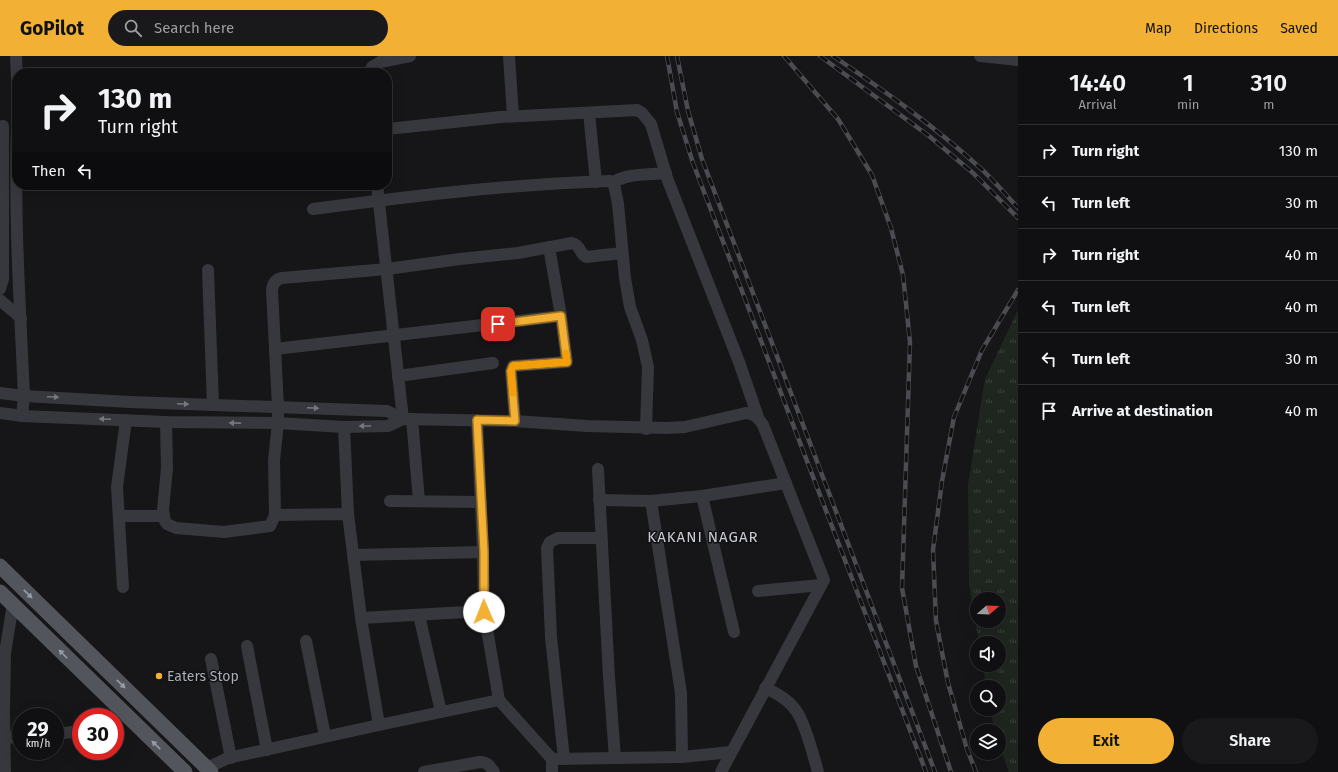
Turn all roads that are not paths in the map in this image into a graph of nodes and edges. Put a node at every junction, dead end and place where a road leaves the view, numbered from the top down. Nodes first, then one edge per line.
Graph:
1 (16, 56) edge
2 (410, 56) edge
3 (509, 56) edge
4 (984, 56) edge
5 (1018, 60) edge
6 (17, 68) edge
7 (372, 68) edge
8 (589, 113) junction
9 (513, 116) junction
10 (2, 126) edge
11 (392, 128) edge
12 (12, 129) edge
13 (666, 173) junction
14 (596, 182) junction
15 (612, 182) junction
16 (17, 190) edge
17 (378, 190) edge
18 (379, 200) junction
19 (313, 209) dead end
20 (549, 247) junction
21 (622, 253) junction
22 (387, 269) junction
23 (208, 270) dead end
24 (0, 289) edge
25 (0, 300) edge
26 (561, 316) junction
27 (21, 318) junction
28 (394, 336) junction
29 (275, 349) junction
30 (493, 363) dead end
31 (398, 376) junction
32 (0, 393) edge
33 (24, 396) junction
34 (213, 405) junction
35 (278, 407) junction
36 (0, 413) edge
37 (22, 416) junction
38 (758, 417) junction
39 (407, 419) junction
40 (126, 420) junction
41 (477, 420) junction
42 (515, 421) junction
43 (166, 422) junction
44 (278, 423) junction
45 (344, 426) junction
46 (646, 429) junction
47 (598, 470) dead end
48 (786, 483) junction
49 (702, 496) junction
50 (599, 500) junction
51 (390, 501) dead end
52 (419, 501) junction
53 (652, 501) junction
54 (481, 502) junction
55 (348, 514) junction
56 (275, 515) junction
57 (119, 516) junction
58 (163, 516) junction
59 (601, 538) junction
60 (484, 552) junction
61 (353, 555) junction
62 (0, 566) edge
63 (821, 585) junction
64 (123, 587) dead end
65 (758, 591) dead end
66 (0, 592) edge
67 (13, 604) junction
68 (484, 612) junction
69 (419, 615) junction
70 (361, 618) junction
71 (734, 632) dead end
72 (306, 641) dead end
73 (247, 646) dead end
74 (210, 659) dead end
75 (765, 688) junction
76 (499, 700) junction
77 (111, 708) edge
78 (441, 712) junction
79 (124, 720) edge
80 (379, 725) junction
81 (325, 736) junction
82 (4, 738) junction
83 (12, 738) edge
84 (267, 750) junction
85 (731, 752) junction
86 (682, 757) junction
87 (231, 758) junction
88 (615, 758) junction
89 (558, 759) junction
90 (209, 770) edge
91 (5, 772) edge
92 (184, 772) edge
93 (424, 772) edge
94 (494, 772) edge
95 (552, 772) edge
96 (721, 772) edge
97 (818, 772) edge

1 - 6 street
2 - 7 street
3 - 9 street
4 - 5 street
8 - 9 street
8 - 13 street
8 - 14 street
9 - 11 street
10 - 12 street
10 - 24 street
13 - 15 street
13 - 38 street
14 - 15 street
14 - 18 street
15 - 21 street
16 - 27 street
17 - 18 street
18 - 19 street
18 - 22 street
20 - 21 street
20 - 22 street
20 - 26 street
21 - 46 street
22 - 28 street
22 - 29 street
23 - 34 street
25 - 27 street
26 - 28 street
26 - 42 street
27 - 33 street
28 - 29 street
28 - 31 street
29 - 35 street
30 - 31 street
31 - 39 street
32 - 33 street
33 -> 34 street
33 - 37 street
34 - 35 street
35 -> 39 street
35 - 44 street
36 - 37 street
40 -> 37 street
38 - 46 street
38 - 48 street
39 - 41 street
39 -> 45 street
39 - 52 street
40 - 43 street
40 - 57 street
41 - 42 street
41 - 54 street
42 - 46 street
44 -> 43 street
43 - 58 street
44 - 45 street
44 - 56 street
45 - 55 street
47 - 50 street
48 - 49 street
48 - 63 street
49 - 53 street
49 - 71 street
50 - 53 street
50 - 59 street
51 - 52 street
52 - 54 street
53 - 86 street
54 - 60 street
55 - 56 street
55 - 61 street
56 - 58 street
57 - 58 street
57 - 64 street
59 - 88 street
59 - 89 street
60 - 61 street
60 - 68 street
61 - 70 street
62 -> 90 main road
63 - 65 street
63 - 75 street
66 - 67 main road
77 -> 67 main road
67 - 82 street
68 - 69 street
68 - 76 street
69 - 70 street
69 - 78 street
70 - 80 street
72 - 81 street
73 - 84 street
74 - 87 street
75 - 85 street
75 - 97 street
76 - 78 street
76 - 89 street
78 - 80 street
92 -> 79 main road
80 - 81 street
81 - 84 street
82 - 83 street
82 - 91 street
84 - 87 street
85 - 86 street
85 - 96 street
86 - 88 street
87 - 90 street
88 - 89 street
89 - 95 street
93 - 94 street

